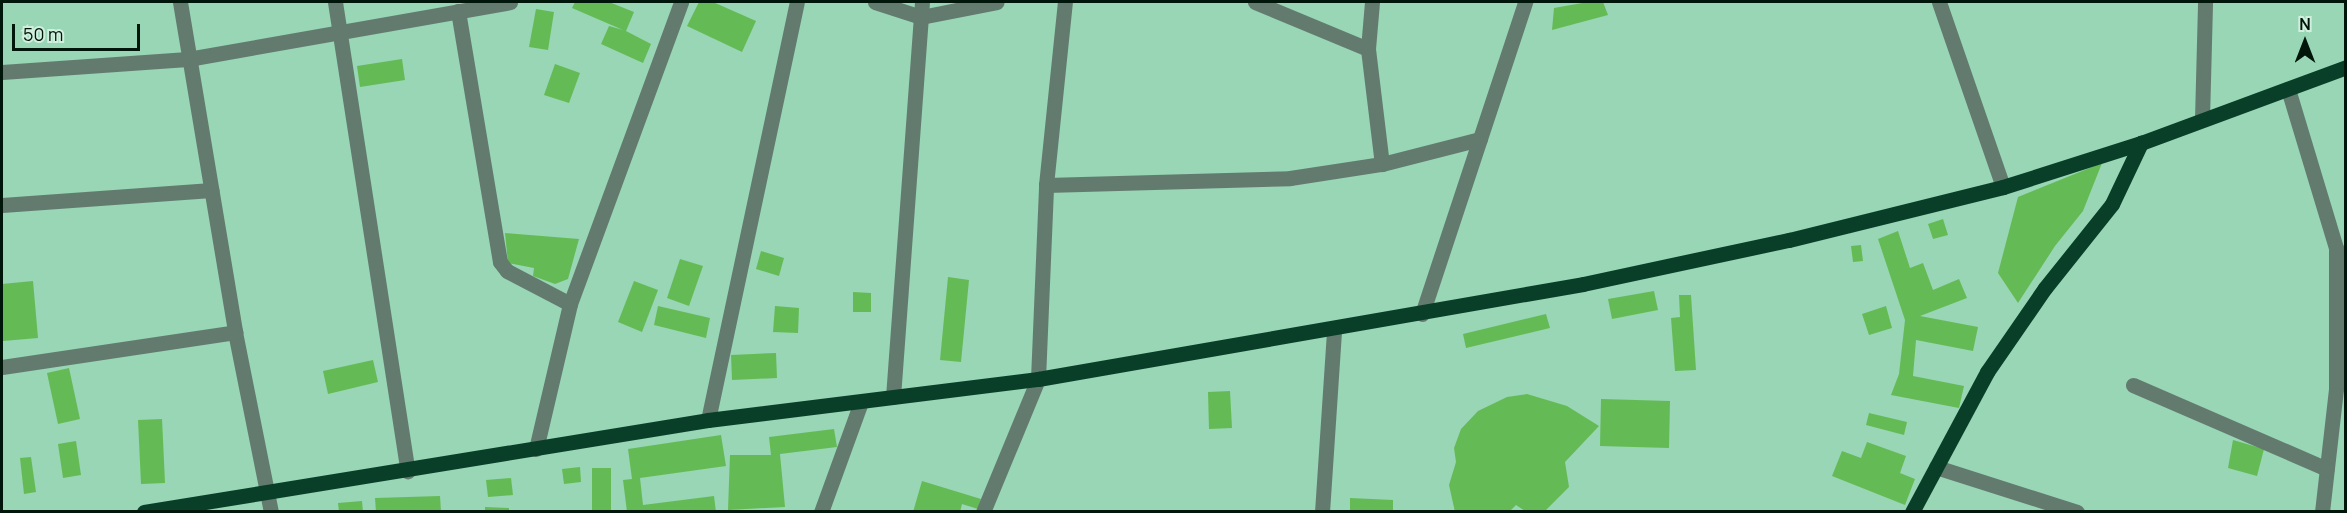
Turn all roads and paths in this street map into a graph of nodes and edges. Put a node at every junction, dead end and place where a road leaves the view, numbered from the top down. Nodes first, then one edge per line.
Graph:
1 (180, 2) edge
2 (335, 2) edge
3 (510, 2) edge
4 (681, 2) edge
5 (797, 2) edge
6 (875, 2) edge
7 (997, 2) edge
8 (1065, 2) edge
9 (1255, 2) edge
10 (1372, 2) edge
11 (1525, 2) edge
12 (1940, 2) edge
13 (2205, 2) edge
14 (922, 9) edge
15 (458, 11) junction
16 (339, 32) junction
17 (1368, 49) junction
18 (188, 58) junction
19 (2346, 67) edge
20 (2, 72) edge
21 (2288, 89) junction
22 (2202, 120) junction
23 (1480, 139) junction
24 (2141, 143) junction
25 (1382, 164) junction
26 (1046, 185) junction
27 (2003, 187) junction
28 (211, 190) junction
29 (2, 205) edge
30 (2341, 248) edge
31 (570, 304) junction
32 (1422, 314) junction
33 (1334, 329) junction
34 (235, 332) junction
35 (2, 367) edge
36 (1038, 379) junction
37 (2133, 385) dead end
38 (2341, 389) edge
39 (893, 397) junction
40 (861, 402) junction
41 (708, 420) junction
42 (536, 449) junction
43 (1936, 467) junction
44 (2327, 469) junction
45 (408, 471) junction
46 (268, 494) junction
47 (144, 512) edge
48 (271, 512) edge
49 (821, 512) edge
50 (983, 512) edge
51 (1322, 512) edge
52 (1912, 512) edge
53 (2077, 512) edge
54 (2322, 512) edge

1 - 18 street
2 - 16 street
3 - 15 street
4 - 31 street
5 - 41 street
6 - 14 street
7 - 14 street
8 - 26 street
9 - 17 street
10 - 17 street
11 - 23 street
12 - 27 street
13 - 22 street
14 - 39 street
15 - 16 street
15 - 31 street
16 - 18 street
16 - 45 street
17 - 25 street
18 - 20 street
18 - 28 street
19 - 21 main road
21 - 22 main road
21 - 30 street
22 - 24 main road
23 - 25 street
23 - 32 street
24 - 27 main road
24 - 43 main road
25 - 26 street
26 - 36 street
27 - 32 main road
28 - 29 street
28 - 34 street
30 - 38 street
31 - 42 street
32 - 33 main road
33 - 36 main road
33 - 51 street
34 - 35 street
34 - 46 street
36 - 39 main road
36 - 50 street
37 - 44 street
38 - 44 street
39 - 40 main road
40 - 41 main road
40 - 49 street
41 - 42 main road
42 - 45 main road
43 - 52 main road
43 - 53 street
44 - 54 street
45 - 46 main road
46 - 47 main road
46 - 48 street

